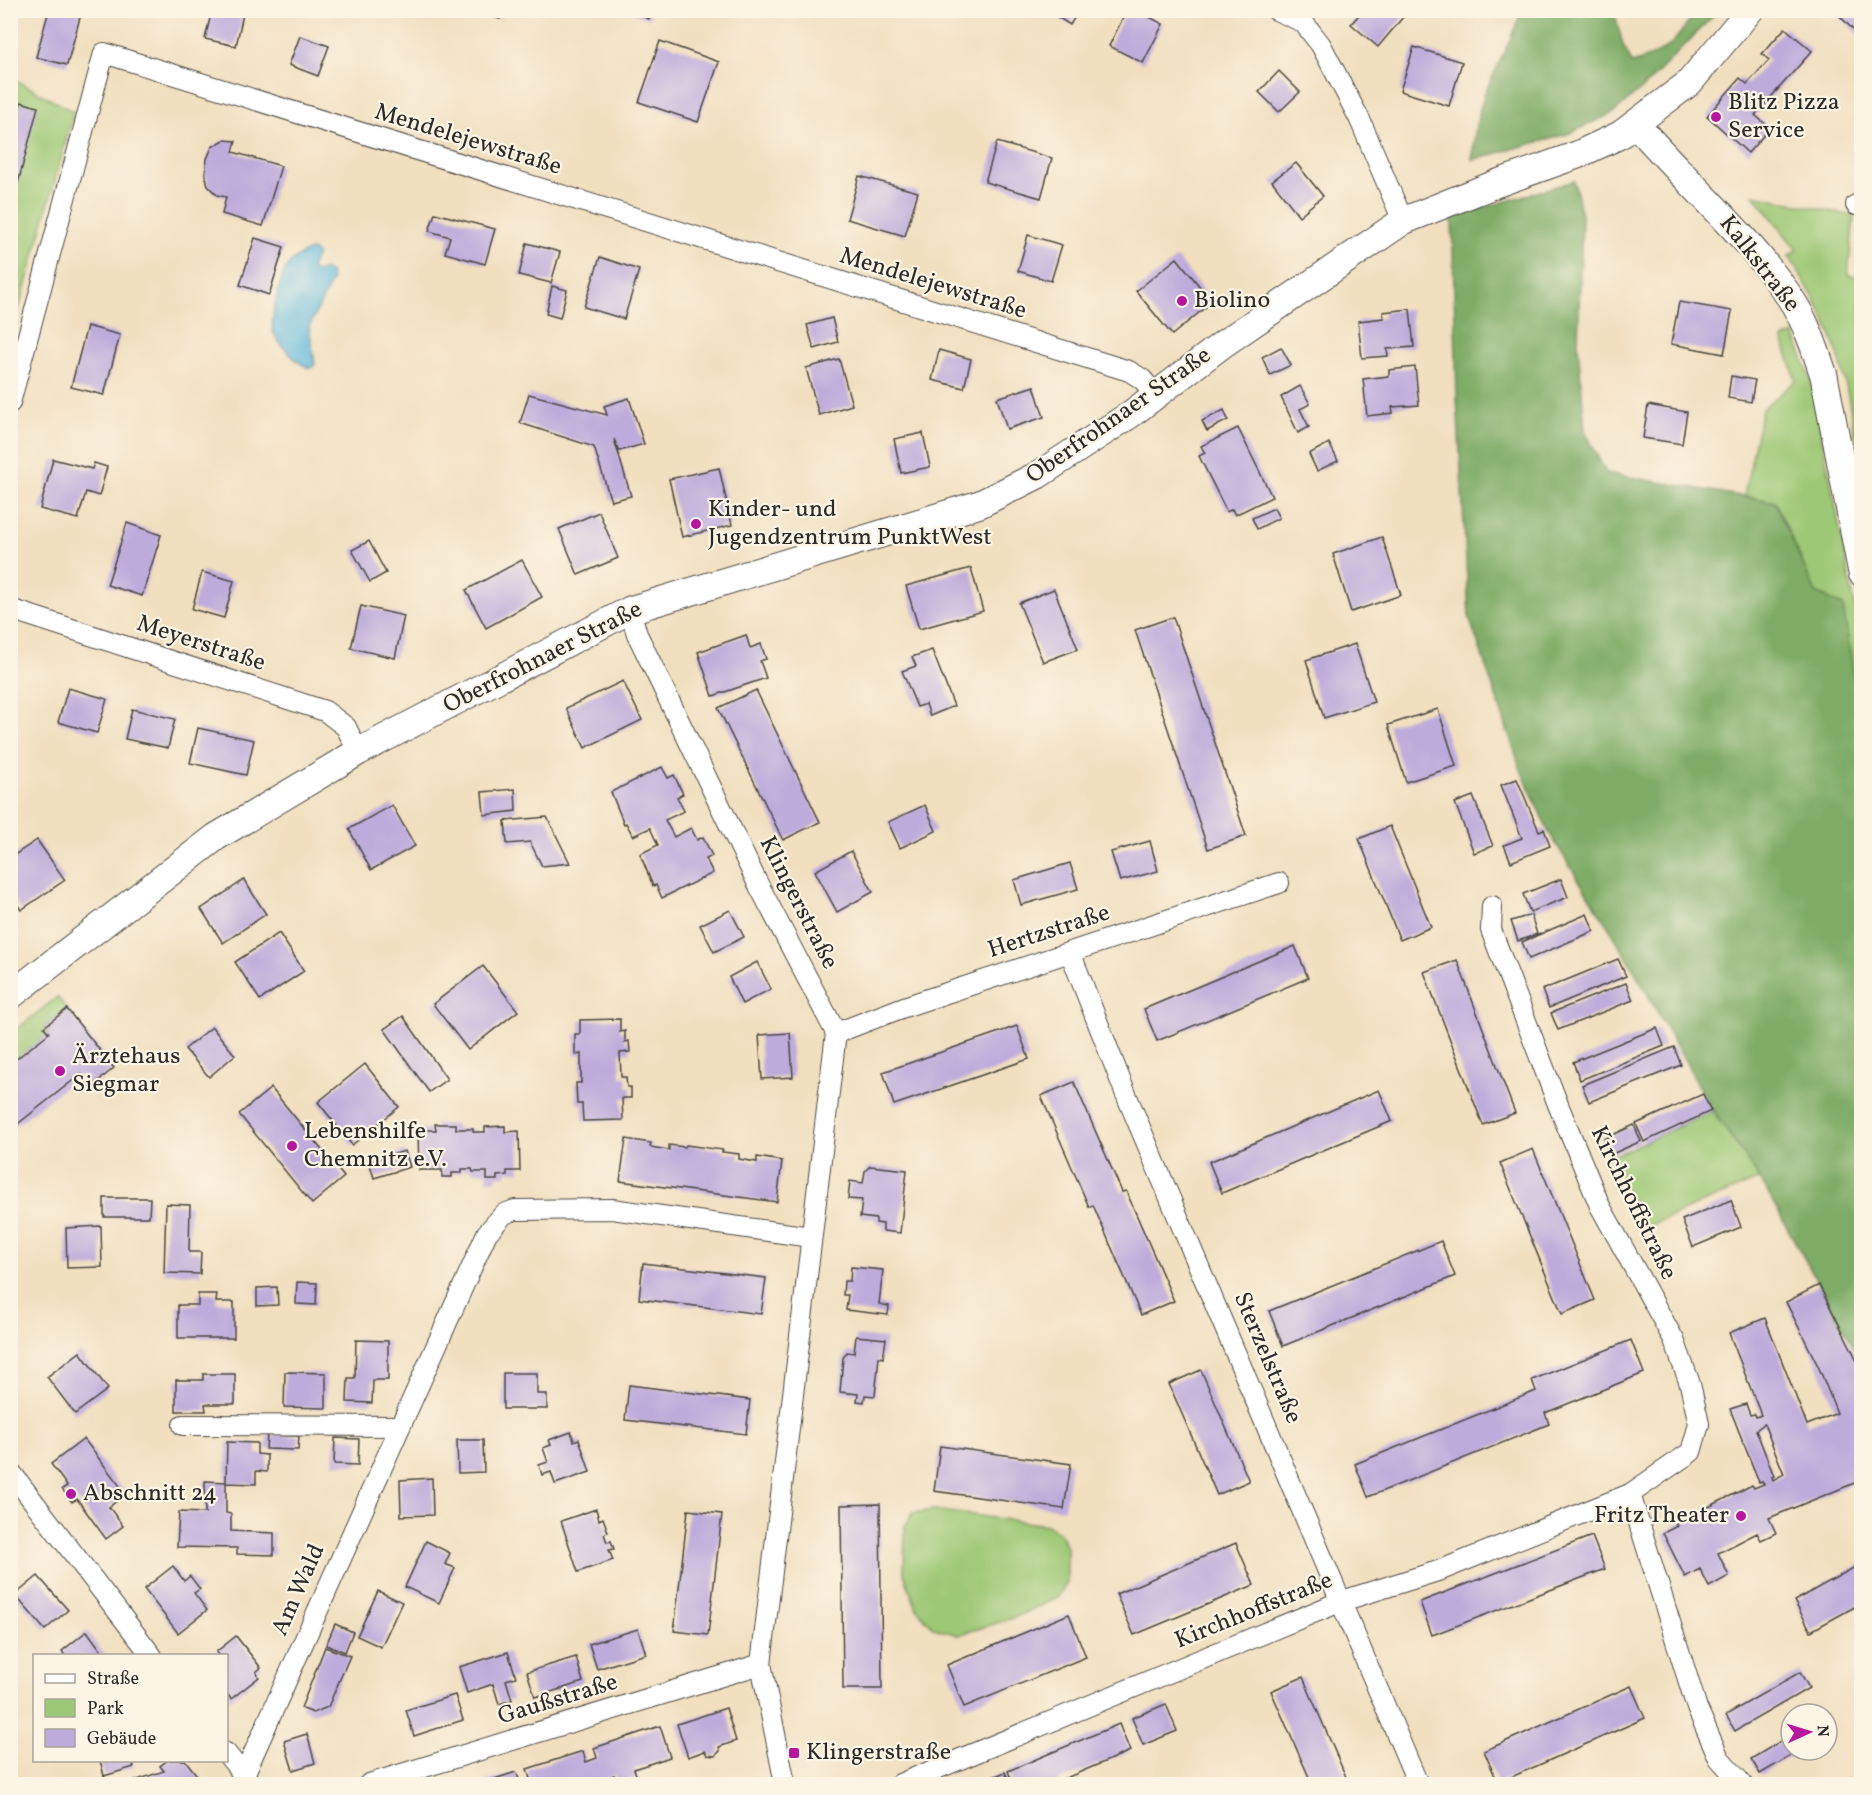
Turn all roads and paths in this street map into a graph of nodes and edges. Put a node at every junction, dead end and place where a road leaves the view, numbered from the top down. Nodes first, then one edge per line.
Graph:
1 (1276, 10) edge
2 (1750, 10) edge
3 (1636, 124) junction
4 (1403, 221) junction
5 (1156, 395) junction
6 (10, 403) edge
7 (1862, 573) edge
8 (10, 609) edge
9 (630, 610) junction
10 (358, 752) junction
11 (1279, 883) dead end
12 (1492, 906) dead end
13 (1070, 952) junction
14 (10, 996) edge
15 (836, 1033) junction
16 (811, 1237) junction
17 (183, 1425) dead end
18 (400, 1426) junction
19 (10, 1472) edge
20 (1630, 1494) junction
21 (1342, 1602) junction
22 (150, 1654) edge
23 (761, 1664) junction
24 (228, 1755) edge
25 (248, 1780) edge
26 (369, 1785) edge
27 (785, 1785) edge
28 (900, 1785) edge
29 (1418, 1785) edge
30 (1742, 1785) edge

1 - 4 street
2 - 3 main road, Oberfrohnaer Straße
3 - 4 main road, Oberfrohnaer Straße
3 - 7 main road, Kalkstraße
4 - 5 main road, Oberfrohnaer Straße
5 - 6 street, Mendelejewstraße
5 - 9 main road, Oberfrohnaer Straße
8 - 10 street, Meyerstraße
9 - 10 main road, Oberfrohnaer Straße
9 - 15 street, Klingerstraße
10 - 14 main road, Oberfrohnaer Straße
11 - 13 street, Hertzstraße
12 - 20 street, Kirchhoffstraße
13 - 15 street, Hertzstraße
13 - 21 street, Sterzelstraße
15 - 16 street
16 - 18 street, Am Wald
16 - 23 street
17 - 18 street
18 - 25 street, Am Wald
19 - 22 street
20 - 21 street, Kirchhoffstraße
20 - 30 street
21 - 28 street, Kirchhoffstraße
21 - 29 street, Sterzelstraße
23 - 26 street, Gaußstraße
23 - 27 street
24 - 25 street

